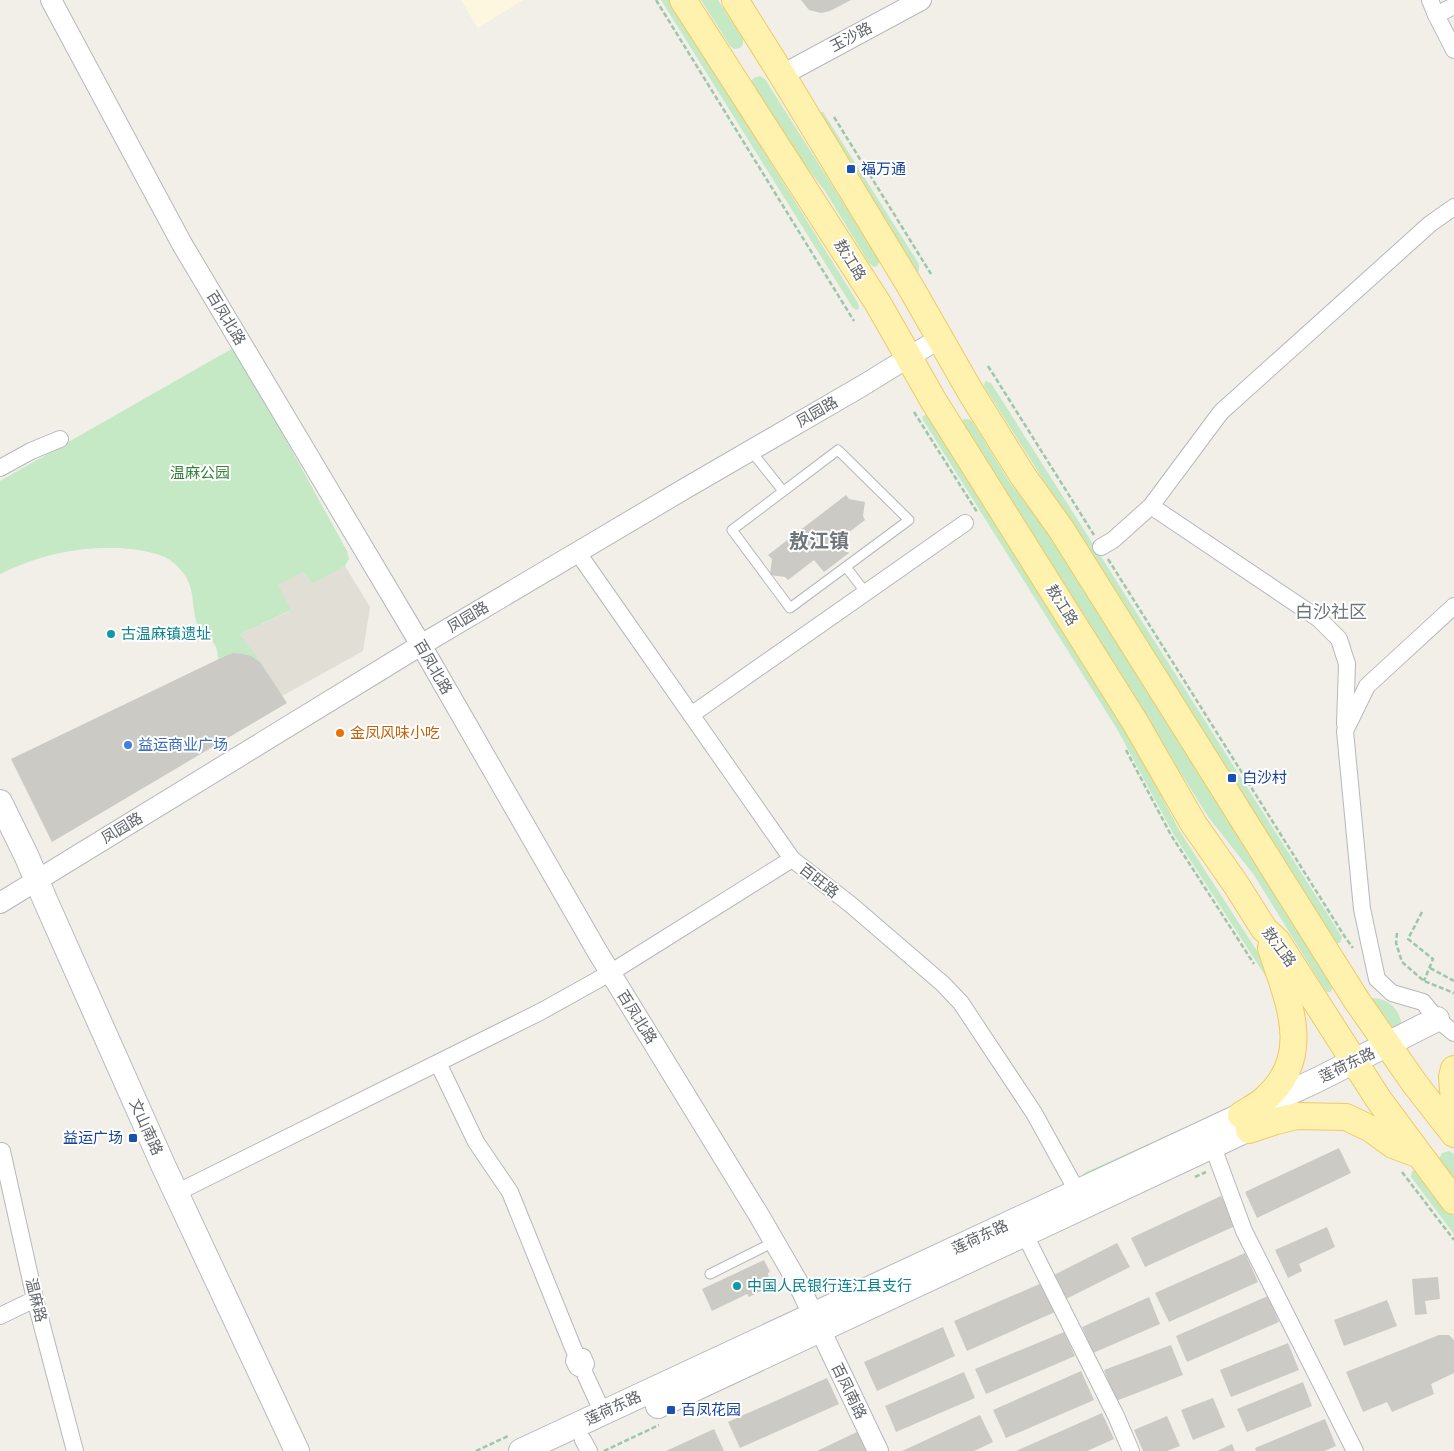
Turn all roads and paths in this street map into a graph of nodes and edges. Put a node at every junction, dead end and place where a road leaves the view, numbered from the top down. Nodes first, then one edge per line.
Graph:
1 (51, 0) edge
2 (656, 0) edge
3 (683, 0) edge
4 (735, 0) edge
5 (921, 0) edge
6 (1454, 6) edge
7 (1433, 8) edge
8 (1454, 50) edge
9 (782, 75) junction
10 (832, 115) dead end
11 (1454, 207) edge
12 (897, 265) junction
13 (931, 274) dead end
14 (866, 284) junction
15 (854, 321) dead end
16 (940, 338) junction
17 (908, 357) junction
18 (988, 366) dead end
19 (976, 400) junction
20 (945, 420) junction
21 (60, 439) dead end
22 (750, 451) junction
23 (0, 468) edge
24 (783, 491) junction
25 (1151, 506) junction
26 (965, 523) dead end
27 (1101, 547) junction
28 (578, 553) junction
29 (846, 566) junction
30 (866, 593) junction
31 (1454, 606) edge
32 (421, 645) junction
33 (691, 715) junction
34 (1345, 731) junction
35 (0, 802) edge
36 (792, 859) junction
37 (37, 880) junction
38 (0, 903) edge
39 (1422, 912) dead end
40 (1264, 929) junction
41 (1397, 932) dead end
42 (1356, 951) dead end
43 (1430, 968) junction
44 (610, 973) junction
45 (1424, 981) junction
46 (1454, 981) edge
47 (1454, 993) edge
48 (1447, 1027) edge
49 (1392, 1051) junction
50 (438, 1063) junction
51 (1358, 1067) junction
52 (1454, 1068) edge
53 (1454, 1102) edge
54 (1245, 1122) junction
55 (1454, 1133) edge
56 (1213, 1147) junction
57 (0, 1152) edge
58 (1420, 1155) junction
59 (1077, 1191) junction
60 (176, 1193) junction
61 (1454, 1201) edge
62 (1025, 1235) junction
63 (774, 1242) junction
64 (710, 1274) dead end
65 (35, 1299) junction
66 (0, 1316) edge
67 (816, 1322) junction
68 (604, 1413) junction
69 (586, 1445) edge
70 (75, 1451) edge
71 (297, 1451) edge
72 (521, 1451) edge
73 (558, 1451) edge
74 (878, 1451) edge
75 (1131, 1451) edge
76 (1355, 1451) edge

1 - 32 street, 百凤北路
2 - 15 path
3 - 14 main road, 敖江路
4 - 9 main road
5 - 9 street, 玉沙路
6 - 7 street
7 - 8 street
9 - 12 main road
10 - 13 path
11 - 25 street
12 - 14 main road
12 - 16 main road
14 - 17 main road, 敖江路
16 - 17 street, 凤园路
16 - 19 main road
17 - 20 main road, 敖江路
17 - 22 street, 凤园路
18 - 27 path
19 - 20 main road
19 - 49 main road
20 - 40 main road, 敖江路
21 - 23 street
22 - 24 lane
22 - 28 street, 凤园路
24 - 29 lane
24 - 29 lane
25 - 27 street
25 - 34 street
26 - 30 street
27 - 42 path
28 - 32 street, 凤园路
28 - 33 street, 百旺路
29 - 30 lane
30 - 33 street
31 - 34 street
32 - 37 street, 凤园路
32 - 44 street, 百凤北路
33 - 36 street, 百旺路
34 - 48 street
35 - 37 main road, 文山南路
36 - 44 street
36 - 59 street, 百旺路
37 - 38 street, 凤园路
37 - 60 main road, 文山南路
39 - 43 path
40 - 51 main road, 敖江路
40 - 54 main road
41 - 45 path
43 - 45 path
43 - 46 path
44 - 50 street
44 - 63 street, 百凤北路
45 - 47 path
48 - 49 main road, 莲荷东路
49 - 51 main road, 莲荷东路
49 - 55 main road
50 - 60 street
50 - 68 street
51 - 54 main road, 莲荷东路
51 - 58 main road, 敖江路
52 - 53 main road
54 - 56 main road, 莲荷东路
54 - 58 main road
54 - 59 main road, 莲荷东路
55 - 58 main road
56 - 62 main road, 莲荷东路
56 - 76 street
57 - 65 street, 温麻路
58 - 61 main road, 敖江路
59 - 67 main road, 莲荷东路
60 - 71 main road, 文山南路
62 - 67 main road, 莲荷东路
62 - 75 street
63 - 64 lane
63 - 67 street, 百凤北路
65 - 66 street
65 - 70 street, 温麻路
67 - 68 main road, 莲荷东路
67 - 69 main road, 莲荷东路
67 - 74 street, 百凤南路
68 - 72 main road, 莲荷东路
69 - 73 main road, 莲荷东路

